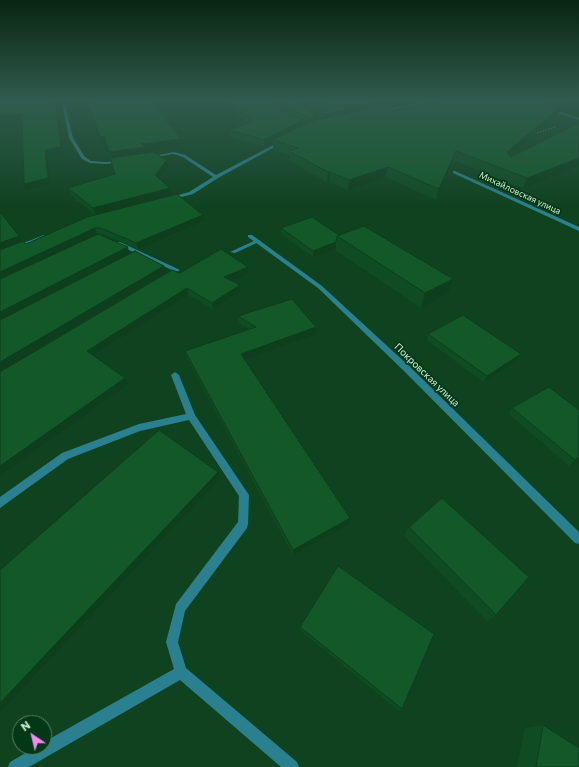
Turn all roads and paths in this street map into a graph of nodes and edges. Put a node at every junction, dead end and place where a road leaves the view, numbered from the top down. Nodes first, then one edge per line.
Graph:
1 (70, 136) edge
2 (289, 138) edge
3 (143, 158) edge
4 (128, 160) edge
5 (455, 172) dead end
6 (216, 177) junction
7 (162, 201) edge
8 (579, 229) edge
9 (48, 235) edge
10 (250, 236) dead end
11 (112, 241) edge
12 (258, 241) junction
13 (138, 252) junction
14 (233, 252) dead end
15 (0, 254) edge
16 (131, 256) edge
17 (163, 279) edge
18 (175, 375) dead end
19 (191, 416) junction
20 (0, 502) edge
21 (579, 539) edge
22 (181, 672) junction
23 (15, 767) edge
24 (292, 767) edge

1 - 4 street
2 - 6 street
3 - 6 street
5 - 8 street, Михайловская улица
6 - 7 street
9 - 15 street
10 - 12 street, Покровская улица
11 - 13 street
12 - 14 street
12 - 21 street, Покровская улица
13 - 16 street
13 - 17 street
18 - 19 street
19 - 20 street
19 - 22 street
22 - 23 street
22 - 24 street

